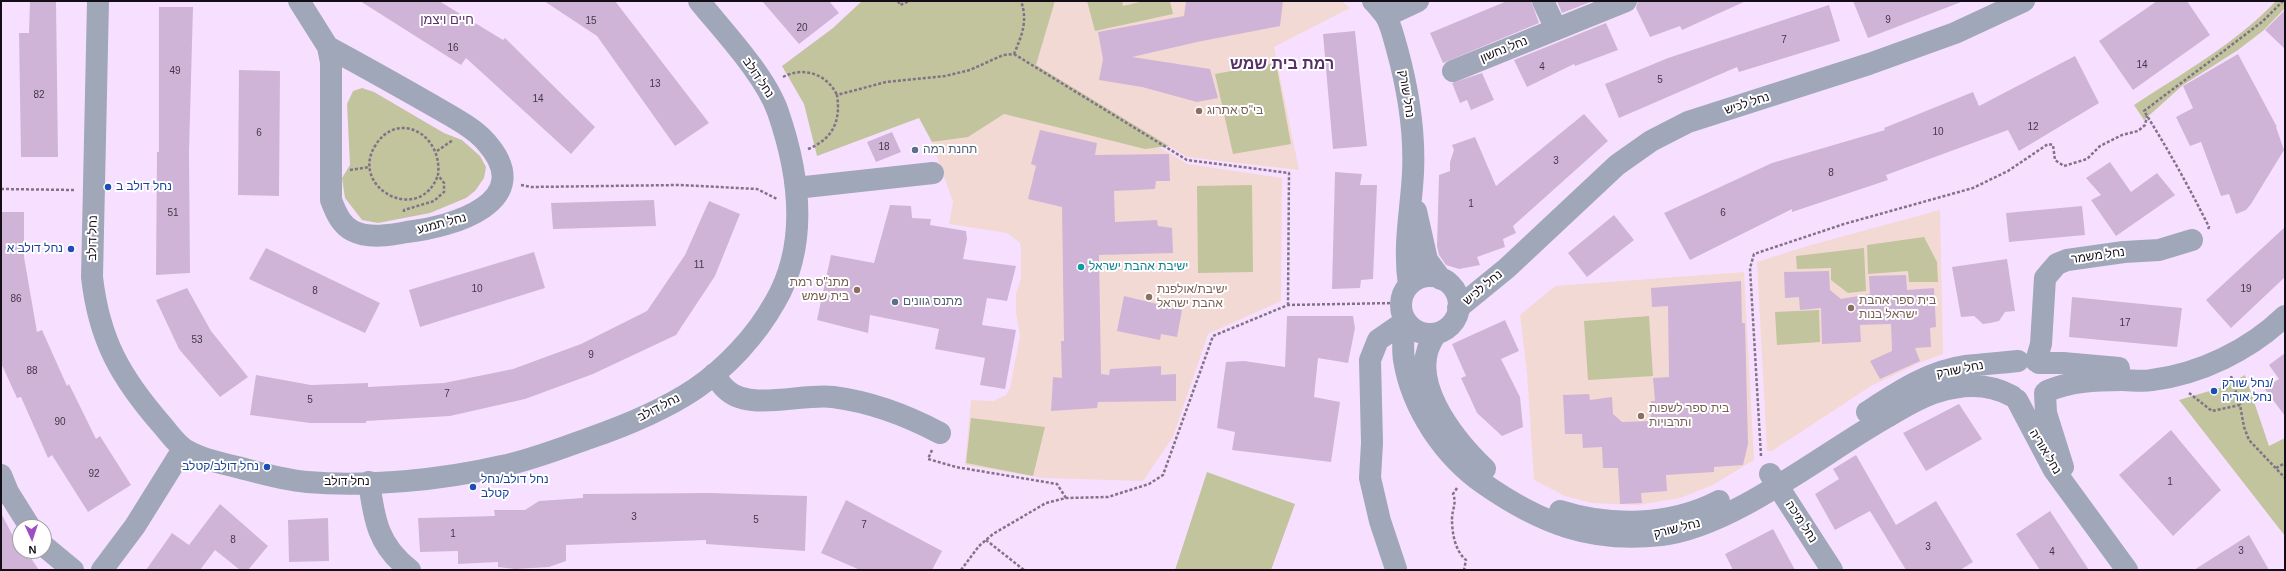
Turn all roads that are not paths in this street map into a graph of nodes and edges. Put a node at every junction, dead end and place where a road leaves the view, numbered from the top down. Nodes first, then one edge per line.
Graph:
1 (98, 1) edge
2 (299, 1) edge
3 (699, 1) edge
4 (1418, 1) edge
5 (1543, 1) edge
6 (1626, 1) edge
7 (2024, 1) edge
8 (1379, 8) edge
9 (1556, 29) junction
10 (328, 47) junction
11 (366, 68) junction
12 (1453, 71) dead end
13 (332, 89) junction
14 (933, 173) dead end
15 (796, 188) junction
16 (1412, 195) junction
17 (2192, 240) road end
18 (1507, 268) junction
19 (1445, 281) junction
20 (1405, 303) junction
21 (1458, 308) junction
22 (2285, 316) edge
23 (1436, 334) junction
24 (2031, 362) junction
25 (2194, 370) junction
26 (714, 374) junction
27 (2046, 392) junction
28 (2014, 398) junction
29 (940, 434) road end
30 (183, 449) junction
31 (1769, 473) junction
32 (1, 475) edge
33 (369, 482) junction
34 (2078, 501) junction
35 (25, 519) edge
36 (52, 553) edge
37 (399, 567) edge
38 (1396, 569) dead end
39 (73, 570) edge
40 (102, 570) edge
41 (1832, 570) edge
42 (2127, 570) edge

1 - 30 street, נחל דולב
2 - 10 street, נחל תמנע
3 - 15 street, נחל דולב
4 - 8 street
5 - 9 street
6 - 9 street, נחל נחשון
7 - 18 street, נחל לכיש
8 - 16 street, נחל שורק
9 - 12 street, נחל נחשון
10 - 11 street, נחל תמנע
10 - 13 street, נחל תמנע
11 - 13 street
11 - 13 street, נחל תמנע
14 - 15 street
15 - 26 street, נחל דולב
16 - 19 street, נחל שורק
16 - 20 street, נחל שורק
17 - 24 street, נחל משמר
18 - 19 street, נחל לכיש
18 - 21 street, נחל לכיש
19 - 20 street
19 - 21 street
20 - 23 street
20 - 31 street, נחל שורק
20 - 38 street
21 - 23 street
22 - 25 street, נחל שורק
23 - 31 street, נחל שורק
24 - 25 street, נחל שורק
24 - 27 street
24 - 28 street
24 - 31 street, נחל שורק
25 - 27 street, נחל שורק
26 - 29 street
26 - 33 street, נחל דולב
27 - 28 street
27 - 34 street, נחל אוריה
28 - 31 street, נחל שורק
28 - 34 street, נחל אוריה
30 - 33 street, נחל דולב
30 - 40 street
31 - 41 street, נחל מיכה
32 - 35 street
33 - 37 street
34 - 42 street, נחל אוריה
36 - 39 street

